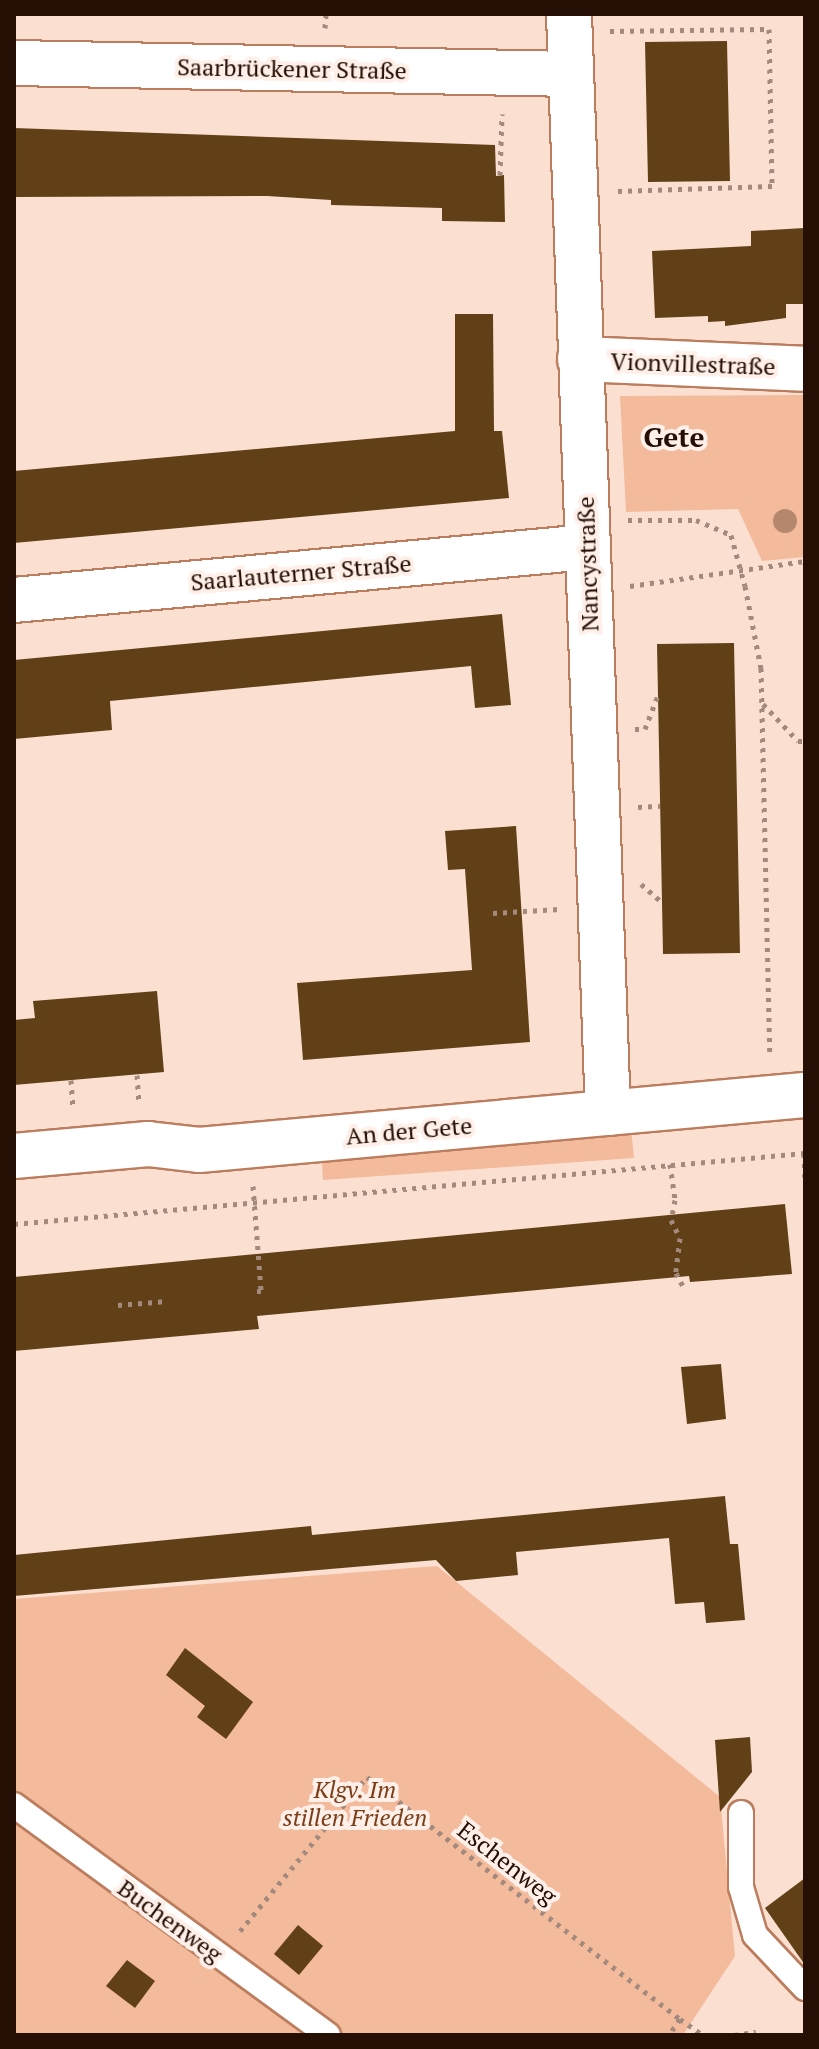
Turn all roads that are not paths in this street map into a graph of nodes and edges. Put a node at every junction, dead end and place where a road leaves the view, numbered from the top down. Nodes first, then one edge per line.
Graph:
1 (569, 23) edge
2 (14, 63) edge
3 (571, 74) junction
4 (580, 359) junction
5 (805, 369) edge
6 (587, 533) junction
7 (14, 600) edge
8 (788, 1096) edge
9 (608, 1113) junction
10 (14, 1156) edge
11 (14, 1805) edge
12 (741, 1813) dead end
13 (805, 1988) edge
14 (328, 2035) edge

1 - 3 street, Nancystraße
2 - 3 street, Saarbrückener Straße
3 - 4 street, Nancystraße
4 - 5 street, Vionvillestraße
4 - 6 street, Nancystraße
6 - 7 street, Saarlauterner Straße
6 - 9 street, Nancystraße
8 - 9 street, An der Gete
9 - 10 street, An der Gete
11 - 14 lane, Buchenweg
12 - 13 lane

